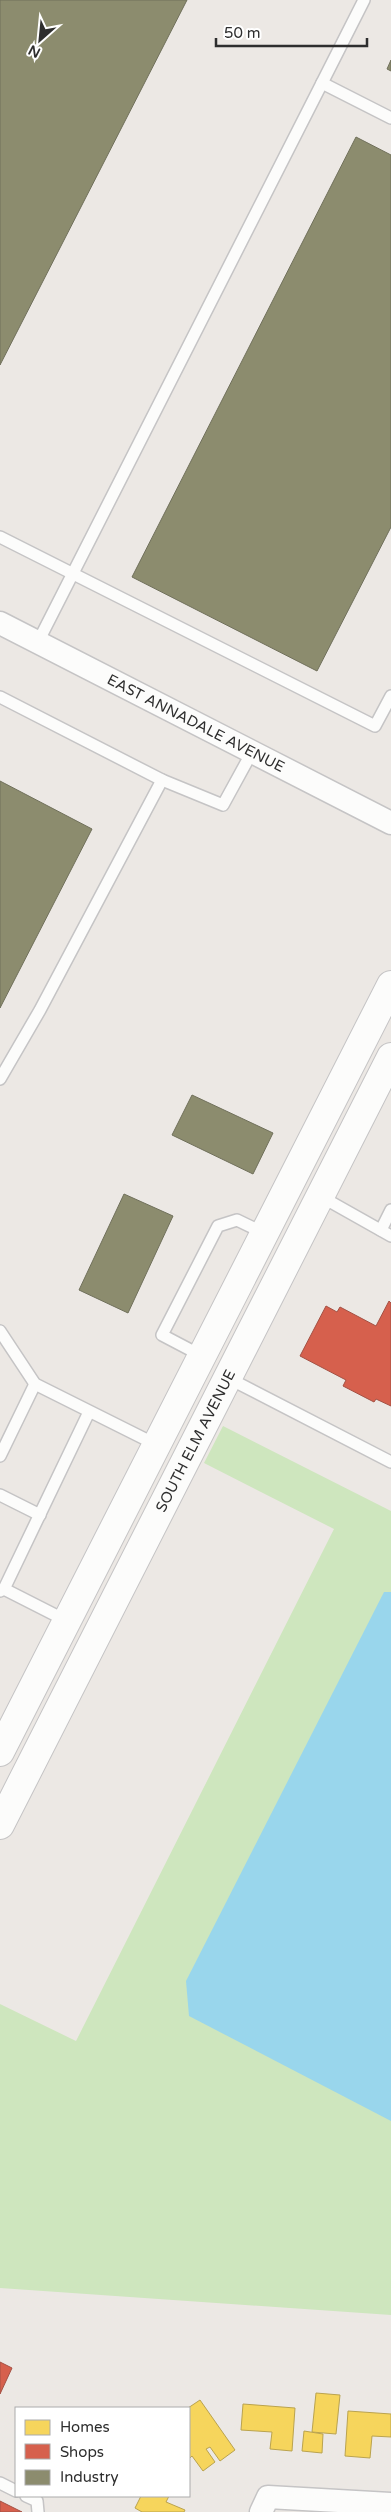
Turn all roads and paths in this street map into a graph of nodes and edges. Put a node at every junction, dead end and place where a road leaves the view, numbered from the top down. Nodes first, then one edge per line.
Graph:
1 (364, 0) edge
2 (322, 83) junction
3 (391, 118) edge
4 (0, 537) edge
5 (73, 573) junction
6 (0, 623) edge
7 (38, 642) junction
8 (391, 696) edge
9 (0, 697) edge
10 (252, 752) junction
11 (162, 780) junction
12 (391, 823) edge
13 (391, 985) edge
14 (390, 1063) edge
15 (0, 1079) edge
16 (320, 1196) junction
17 (391, 1210) edge
18 (264, 1233) junction
19 (386, 1233) edge
20 (0, 1331) edge
21 (202, 1356) junction
22 (228, 1378) junction
23 (35, 1384) junction
24 (89, 1412) junction
25 (157, 1445) junction
26 (0, 1456) edge
27 (391, 1462) edge
28 (0, 1495) edge
29 (40, 1515) junction
30 (2, 1590) edge
31 (67, 1621) junction
32 (0, 1752) edge
33 (0, 1825) edge
34 (0, 2482) edge
35 (15, 2490) edge
36 (28, 2497) edge
37 (391, 2504) edge
38 (38, 2512) edge
39 (261, 2512) edge

1 - 2 lane
2 - 3 lane
2 - 5 lane
4 - 5 lane
5 - 7 lane
5 - 8 lane
6 - 7 street, EAST ANNADALE AVENUE
7 - 10 street, EAST ANNADALE AVENUE
9 - 11 lane
10 - 11 lane
10 - 12 street, EAST ANNADALE AVENUE
11 - 15 lane
13 - 18 main road
14 - 16 main road, SOUTH ELM AVENUE
16 - 19 lane
16 - 22 main road, SOUTH ELM AVENUE
17 - 19 lane
18 - 21 main road
18 - 21 lane
20 - 23 lane
21 - 25 main road
22 - 27 lane
22 - 33 main road, SOUTH ELM AVENUE
23 - 24 lane
23 - 26 lane
24 - 25 lane
24 - 29 lane
25 - 31 main road
28 - 29 lane
29 - 30 lane
30 - 31 lane
31 - 32 main road
34 - 35 lane
36 - 38 lane
37 - 39 street

